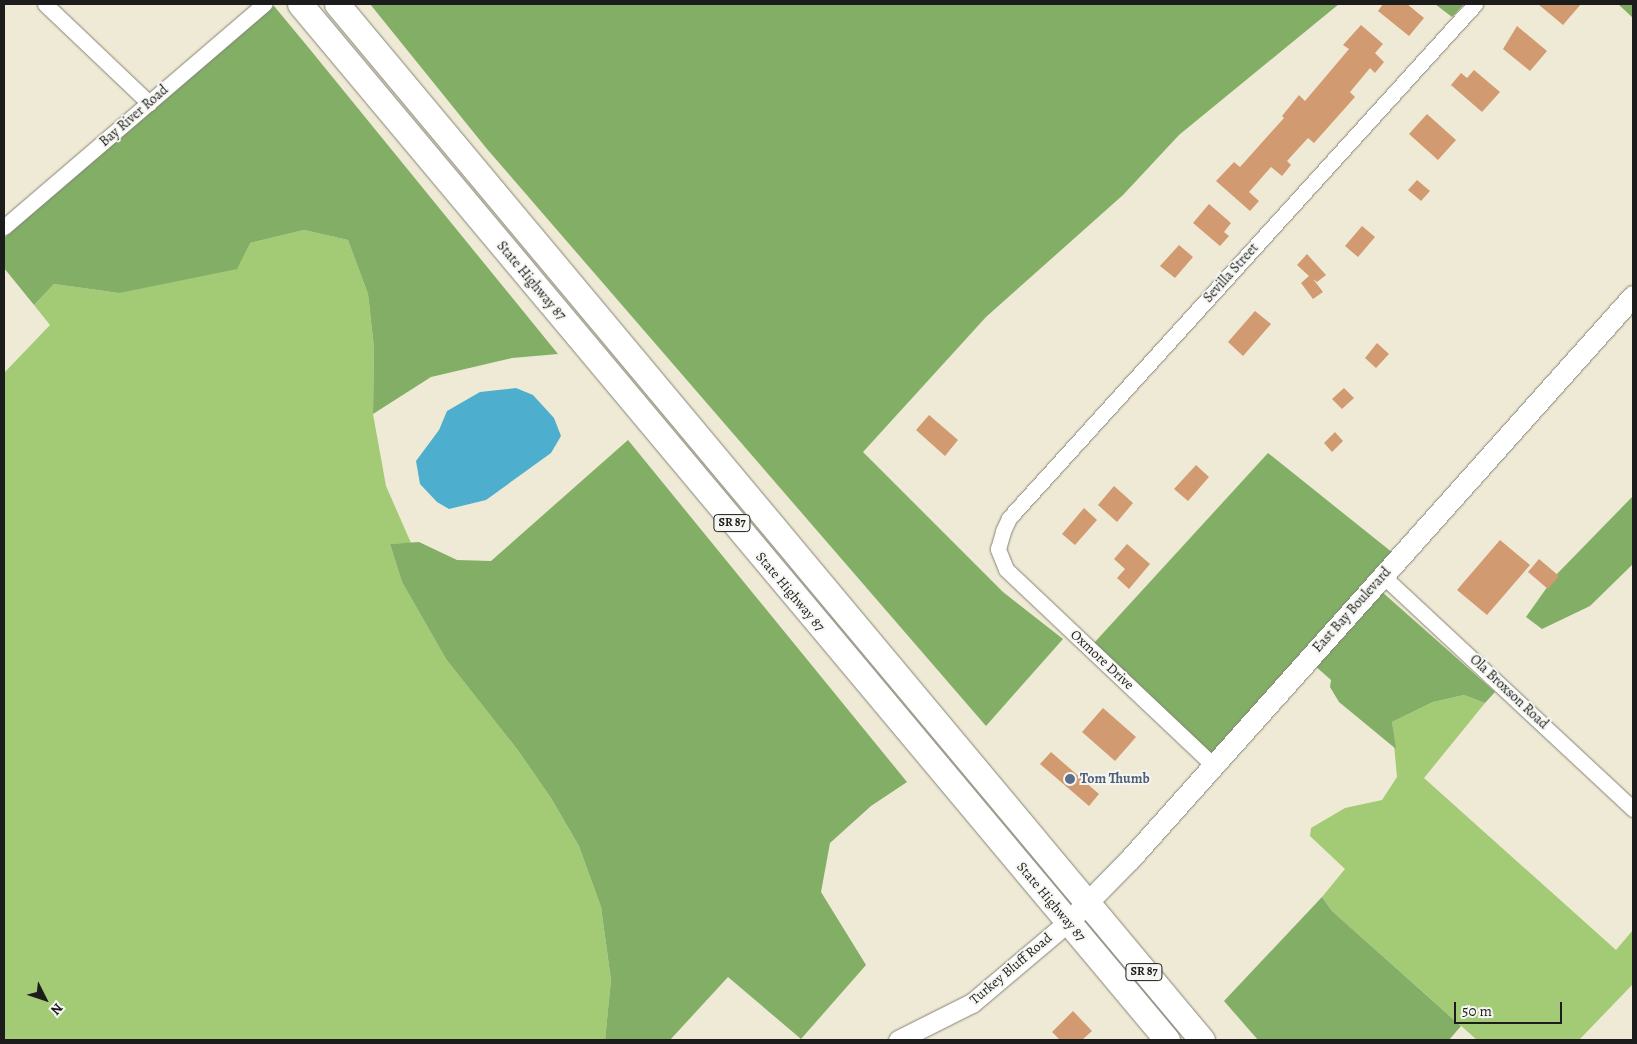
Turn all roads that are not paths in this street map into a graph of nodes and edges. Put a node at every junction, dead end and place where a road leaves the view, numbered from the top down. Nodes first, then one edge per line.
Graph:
1 (45, 4) edge
2 (264, 4) edge
3 (300, 4) edge
4 (337, 4) edge
5 (1475, 4) edge
6 (149, 103) junction
7 (4, 227) edge
8 (1633, 296) edge
9 (998, 549) joint
10 (1383, 576) junction
11 (1214, 765) junction
12 (1633, 809) edge
13 (1087, 903) junction
14 (1068, 922) junction
15 (922, 1035) edge
16 (898, 1040) edge
17 (1167, 1040) edge
18 (1202, 1040) edge

1 - 6 street
2 - 6 street, Bay River Road
3 - 14 highway, State Highway 87 / SR 87
4 - 13 highway, SR 87
5 - 9 street, Sevilla Street
6 - 7 street, Bay River Road
8 - 10 main road, East Bay Boulevard
9 - 11 street, Oxmore Drive
10 - 11 main road, East Bay Boulevard
10 - 12 street, Ola Broxson Road
11 - 13 main road, East Bay Boulevard
13 - 14 main road, East Bay Boulevard
13 - 18 highway, SR 87
14 - 15 street, Turkey Bluff Road
14 - 17 highway, State Highway 87 / SR 87
15 - 16 street, Turkey Bluff Road

